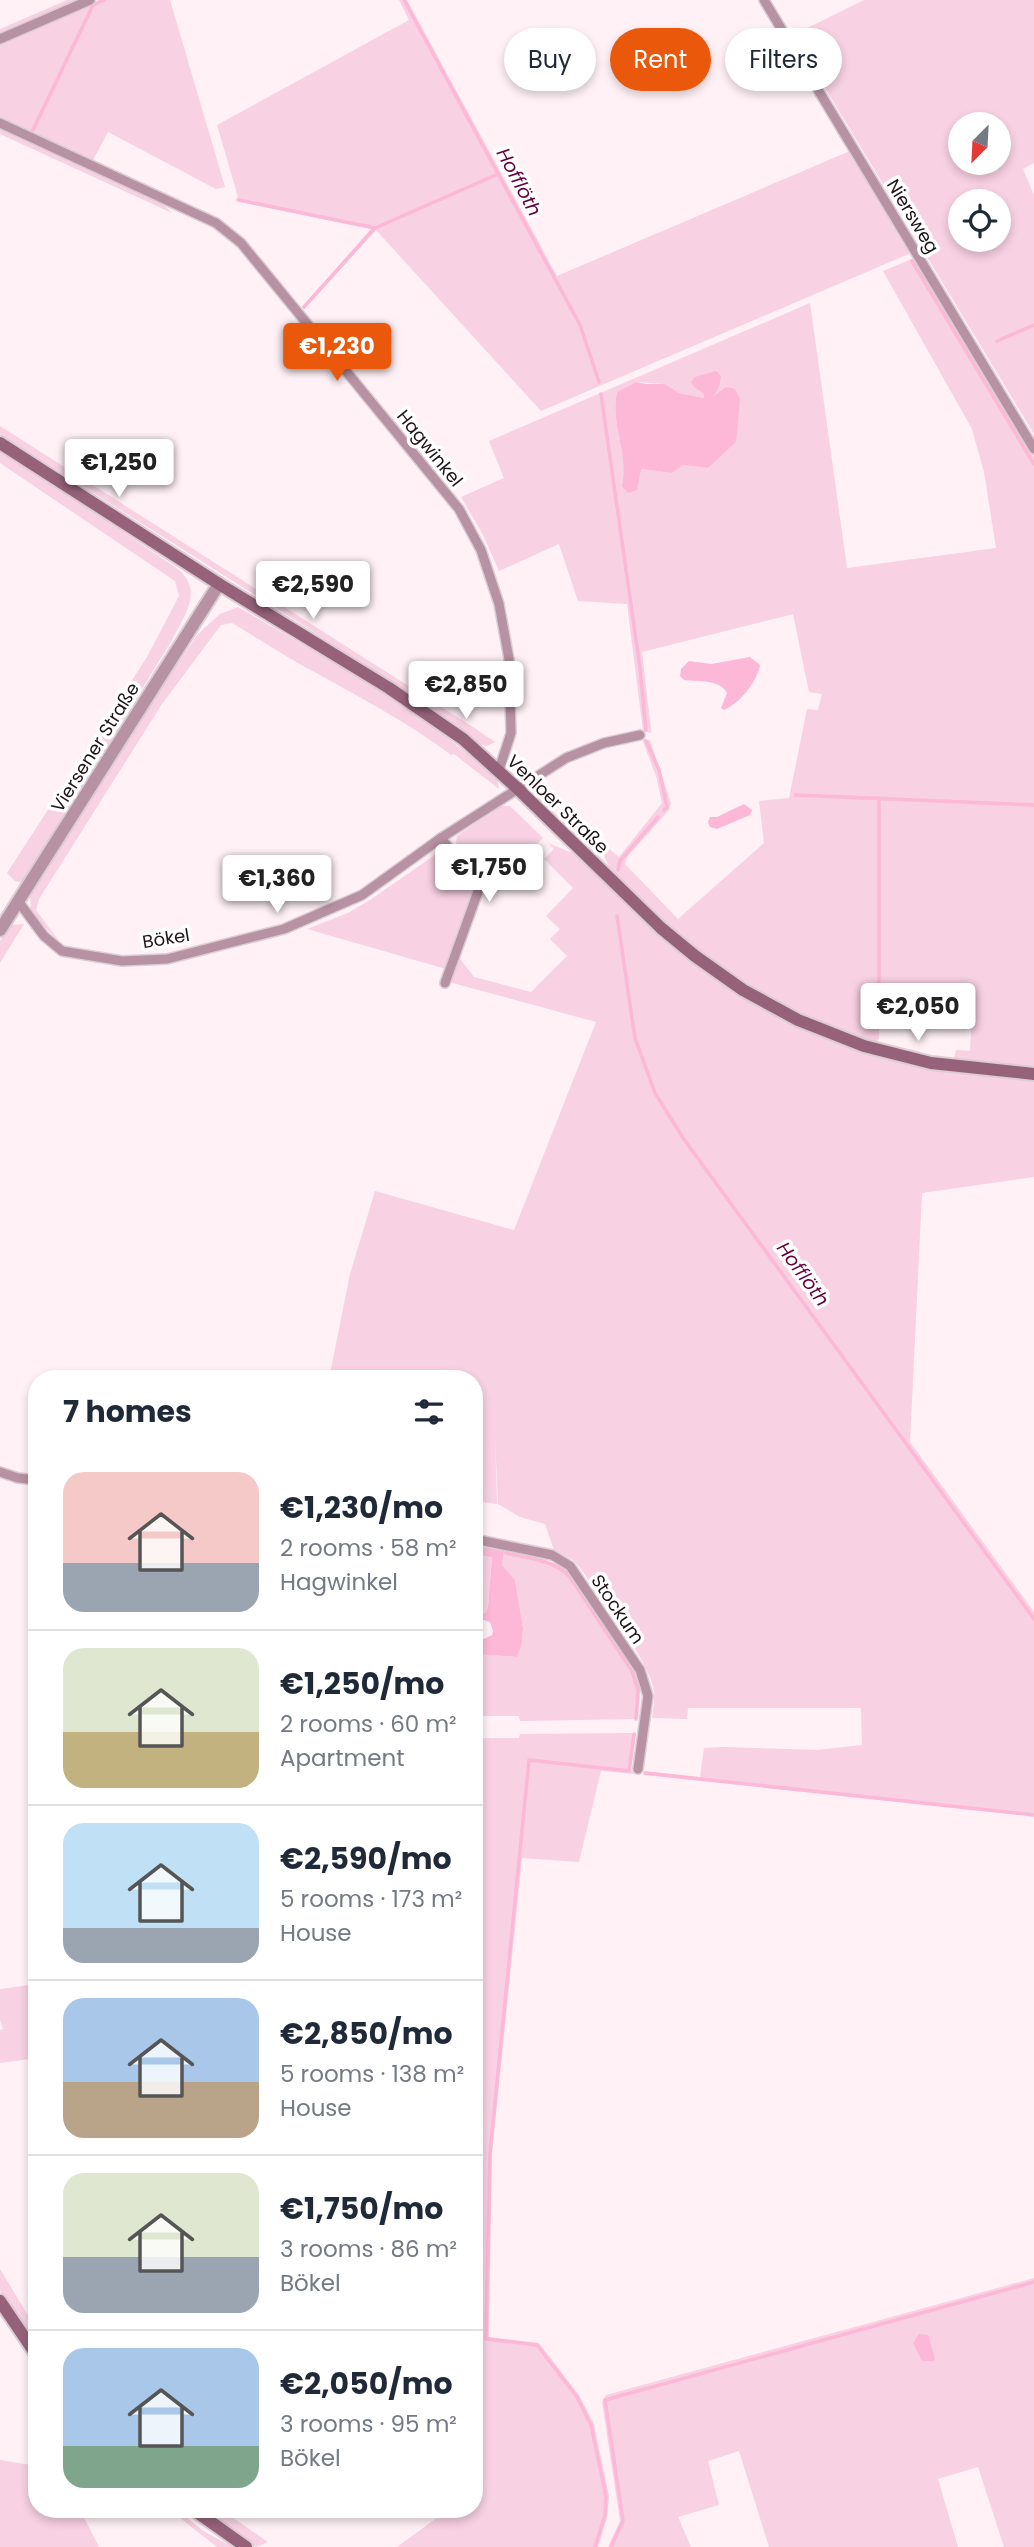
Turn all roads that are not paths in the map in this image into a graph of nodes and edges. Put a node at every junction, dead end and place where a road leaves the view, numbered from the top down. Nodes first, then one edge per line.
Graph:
1 (90, 0) edge
2 (764, 0) edge
3 (0, 39) edge
4 (0, 123) edge
5 (0, 443) edge
6 (1034, 449) edge
7 (219, 584) junction
8 (640, 735) dead end
9 (499, 770) junction
10 (517, 788) junction
11 (441, 838) junction
12 (18, 901) junction
13 (0, 930) edge
14 (445, 983) dead end
15 (1034, 1074) edge
16 (0, 1472) edge
17 (28, 1479) edge
18 (483, 1541) edge
19 (638, 1769) dead end
20 (0, 2301) edge
21 (28, 2343) edge
22 (205, 2518) edge
23 (246, 2547) edge

1 - 3 street
2 - 6 street, Niersweg
4 - 9 street, Hagwinkel
5 - 7 main road, Venloer Straße
7 - 9 main road, Venloer Straße
7 - 12 street, Viersener Straße
8 - 10 street, Bökel
9 - 10 main road, Venloer Straße
10 - 11 street, Bökel
10 - 15 main road, Venloer Straße
11 - 12 street, Bökel
11 - 14 street
12 - 13 street, Viersener Straße
16 - 17 street
18 - 19 street, Stockum
20 - 21 main road
22 - 23 main road

